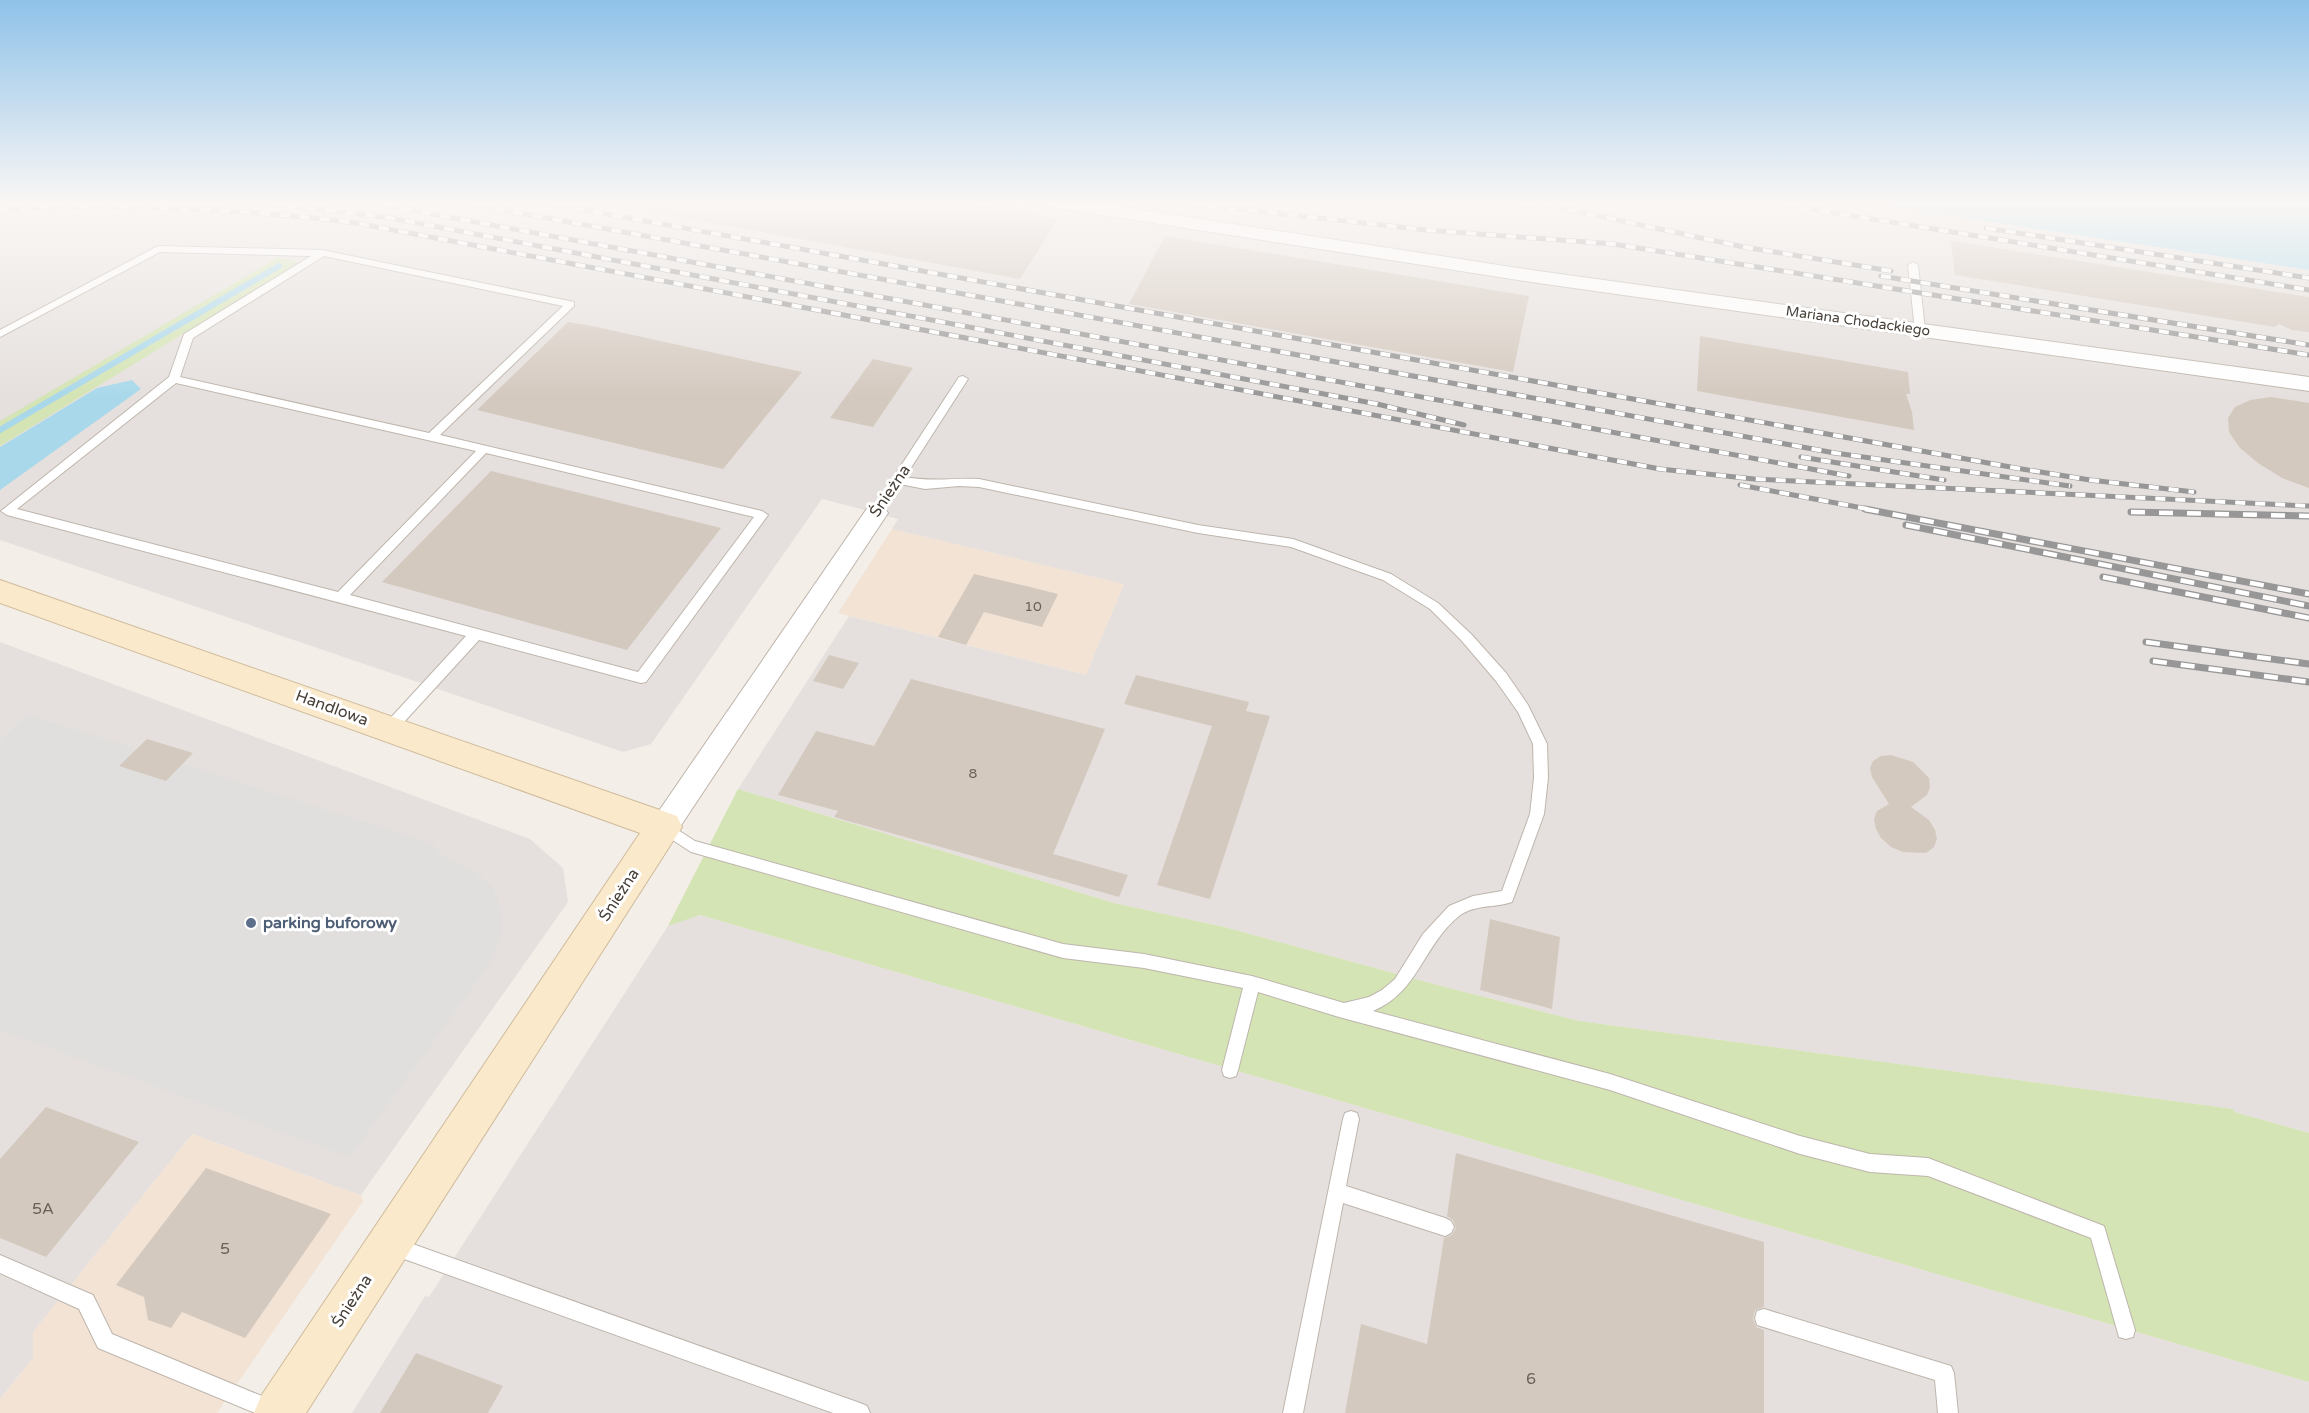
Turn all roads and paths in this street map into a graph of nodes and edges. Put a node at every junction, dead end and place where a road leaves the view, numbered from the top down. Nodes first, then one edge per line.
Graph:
1 (125, 267) edge
2 (299, 267) edge
3 (390, 267) edge
4 (1474, 267) edge
5 (1913, 267) edge
6 (1920, 330) junction
7 (0, 334) edge
8 (174, 378) junction
9 (963, 378) dead end
10 (2309, 384) edge
11 (432, 437) junction
12 (484, 449) junction
13 (898, 480) junction
14 (876, 513) joint
15 (0, 591) edge
16 (339, 597) junction
17 (476, 634) junction
18 (389, 729) junction
19 (664, 827) junction
20 (1252, 983) junction
21 (1339, 1009) junction
22 (1230, 1070) dead end
23 (1351, 1119) dead end
24 (1336, 1192) junction
25 (1445, 1227) dead end
26 (389, 1244) junction
27 (0, 1264) edge
28 (1764, 1318) dead end
29 (2126, 1329) dead end
30 (278, 1413) edge
31 (860, 1413) edge
32 (1293, 1413) edge
33 (1948, 1413) edge

1 - 7 lane
2 - 8 lane
3 - 11 lane
4 - 6 street, Mariana Chodackiego
5 - 6 lane
6 - 10 street, Mariana Chodackiego
8 - 11 lane
8 - 16 lane
9 - 13 lane, Śnieżna
11 - 12 lane
12 - 16 lane
12 - 17 lane
13 - 14 lane, Śnieżna
13 - 21 lane
14 - 19 street, Śnieżna
15 - 18 street, Handlowa
16 - 17 lane
17 - 18 lane
18 - 19 street, Handlowa
19 - 20 lane
19 - 26 street, Śnieżna
20 - 21 lane
20 - 22 lane
21 - 29 lane
23 - 24 lane
24 - 25 lane
24 - 32 lane
26 - 30 street, Śnieżna
26 - 31 lane
27 - 30 lane
28 - 33 lane

